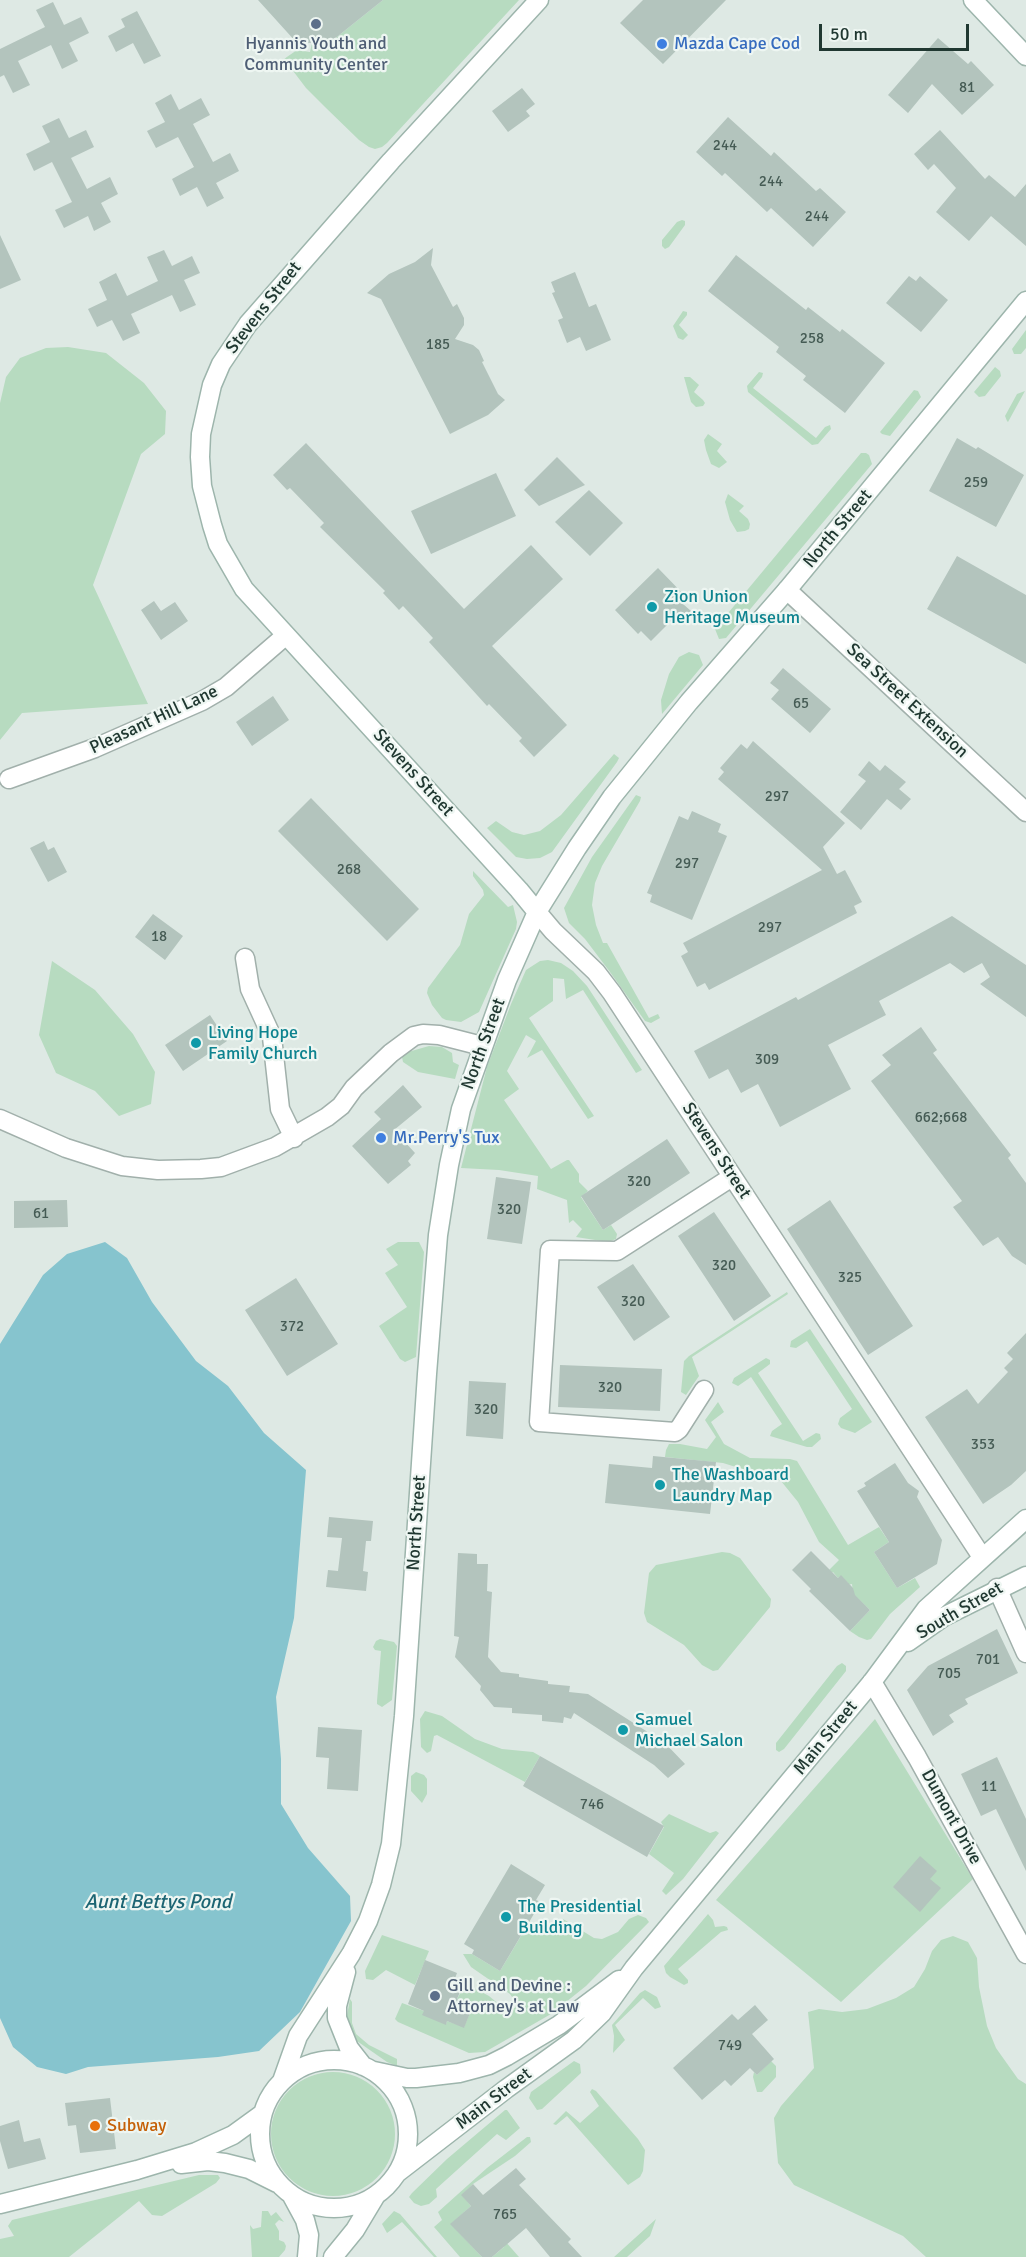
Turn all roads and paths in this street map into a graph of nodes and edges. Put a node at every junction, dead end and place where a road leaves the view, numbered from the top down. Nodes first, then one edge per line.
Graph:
1 (539, 0) edge
2 (974, 0) edge
3 (1026, 56) edge
4 (1026, 302) edge
5 (788, 590) junction
6 (285, 636) junction
7 (9, 779) dead end
8 (1026, 812) edge
9 (537, 912) junction
10 (245, 958) dead end
11 (482, 1046) junction
12 (0, 1119) edge
13 (294, 1138) junction
14 (732, 1177) junction
15 (704, 1390) dead end
16 (1026, 1519) edge
17 (982, 1557) junction
18 (1026, 1576) edge
19 (997, 1588) junction
20 (896, 1651) junction
21 (1026, 1653) edge
22 (872, 1682) junction
23 (351, 1953) junction
24 (1026, 1954) edge
25 (634, 1968) junction
26 (368, 2068) junction
27 (282, 2082) junction
28 (262, 2114) junction
29 (137, 2170) junction
30 (397, 2173) junction
31 (278, 2183) junction
32 (377, 2193) junction
33 (292, 2196) junction
34 (0, 2204) edge
35 (307, 2257) edge
36 (333, 2257) edge

1 - 6 street, Stevens Street
2 - 3 street
4 - 5 street, North Street
5 - 8 street, Sea Street Extension
5 - 9 street, North Street
6 - 7 street, Pleasant Hill Lane
6 - 9 street, Stevens Street
9 - 11 street, North Street
9 - 14 street, Stevens Street
10 - 13 street
11 - 13 street
11 - 23 street, North Street
12 - 13 street
14 - 15 street
14 - 17 street, Stevens Street
16 - 17 street, Main Street
17 - 20 street, Main Street
18 - 19 street, South Street
19 - 20 street, South Street
19 - 21 street
20 - 22 street, Main Street
22 - 24 street, Dumont Drive
22 - 25 street, Main Street
23 - 26 street, North Street
23 - 27 street, North Street
25 - 26 street, Main Street
25 - 30 street, Main Street
26 - 27 street
26 - 30 street
27 - 28 street
28 - 29 street
28 - 31 street
29 - 31 street
29 - 34 street
30 - 32 street
31 - 33 street
32 - 33 street
32 - 36 street
33 - 35 street

